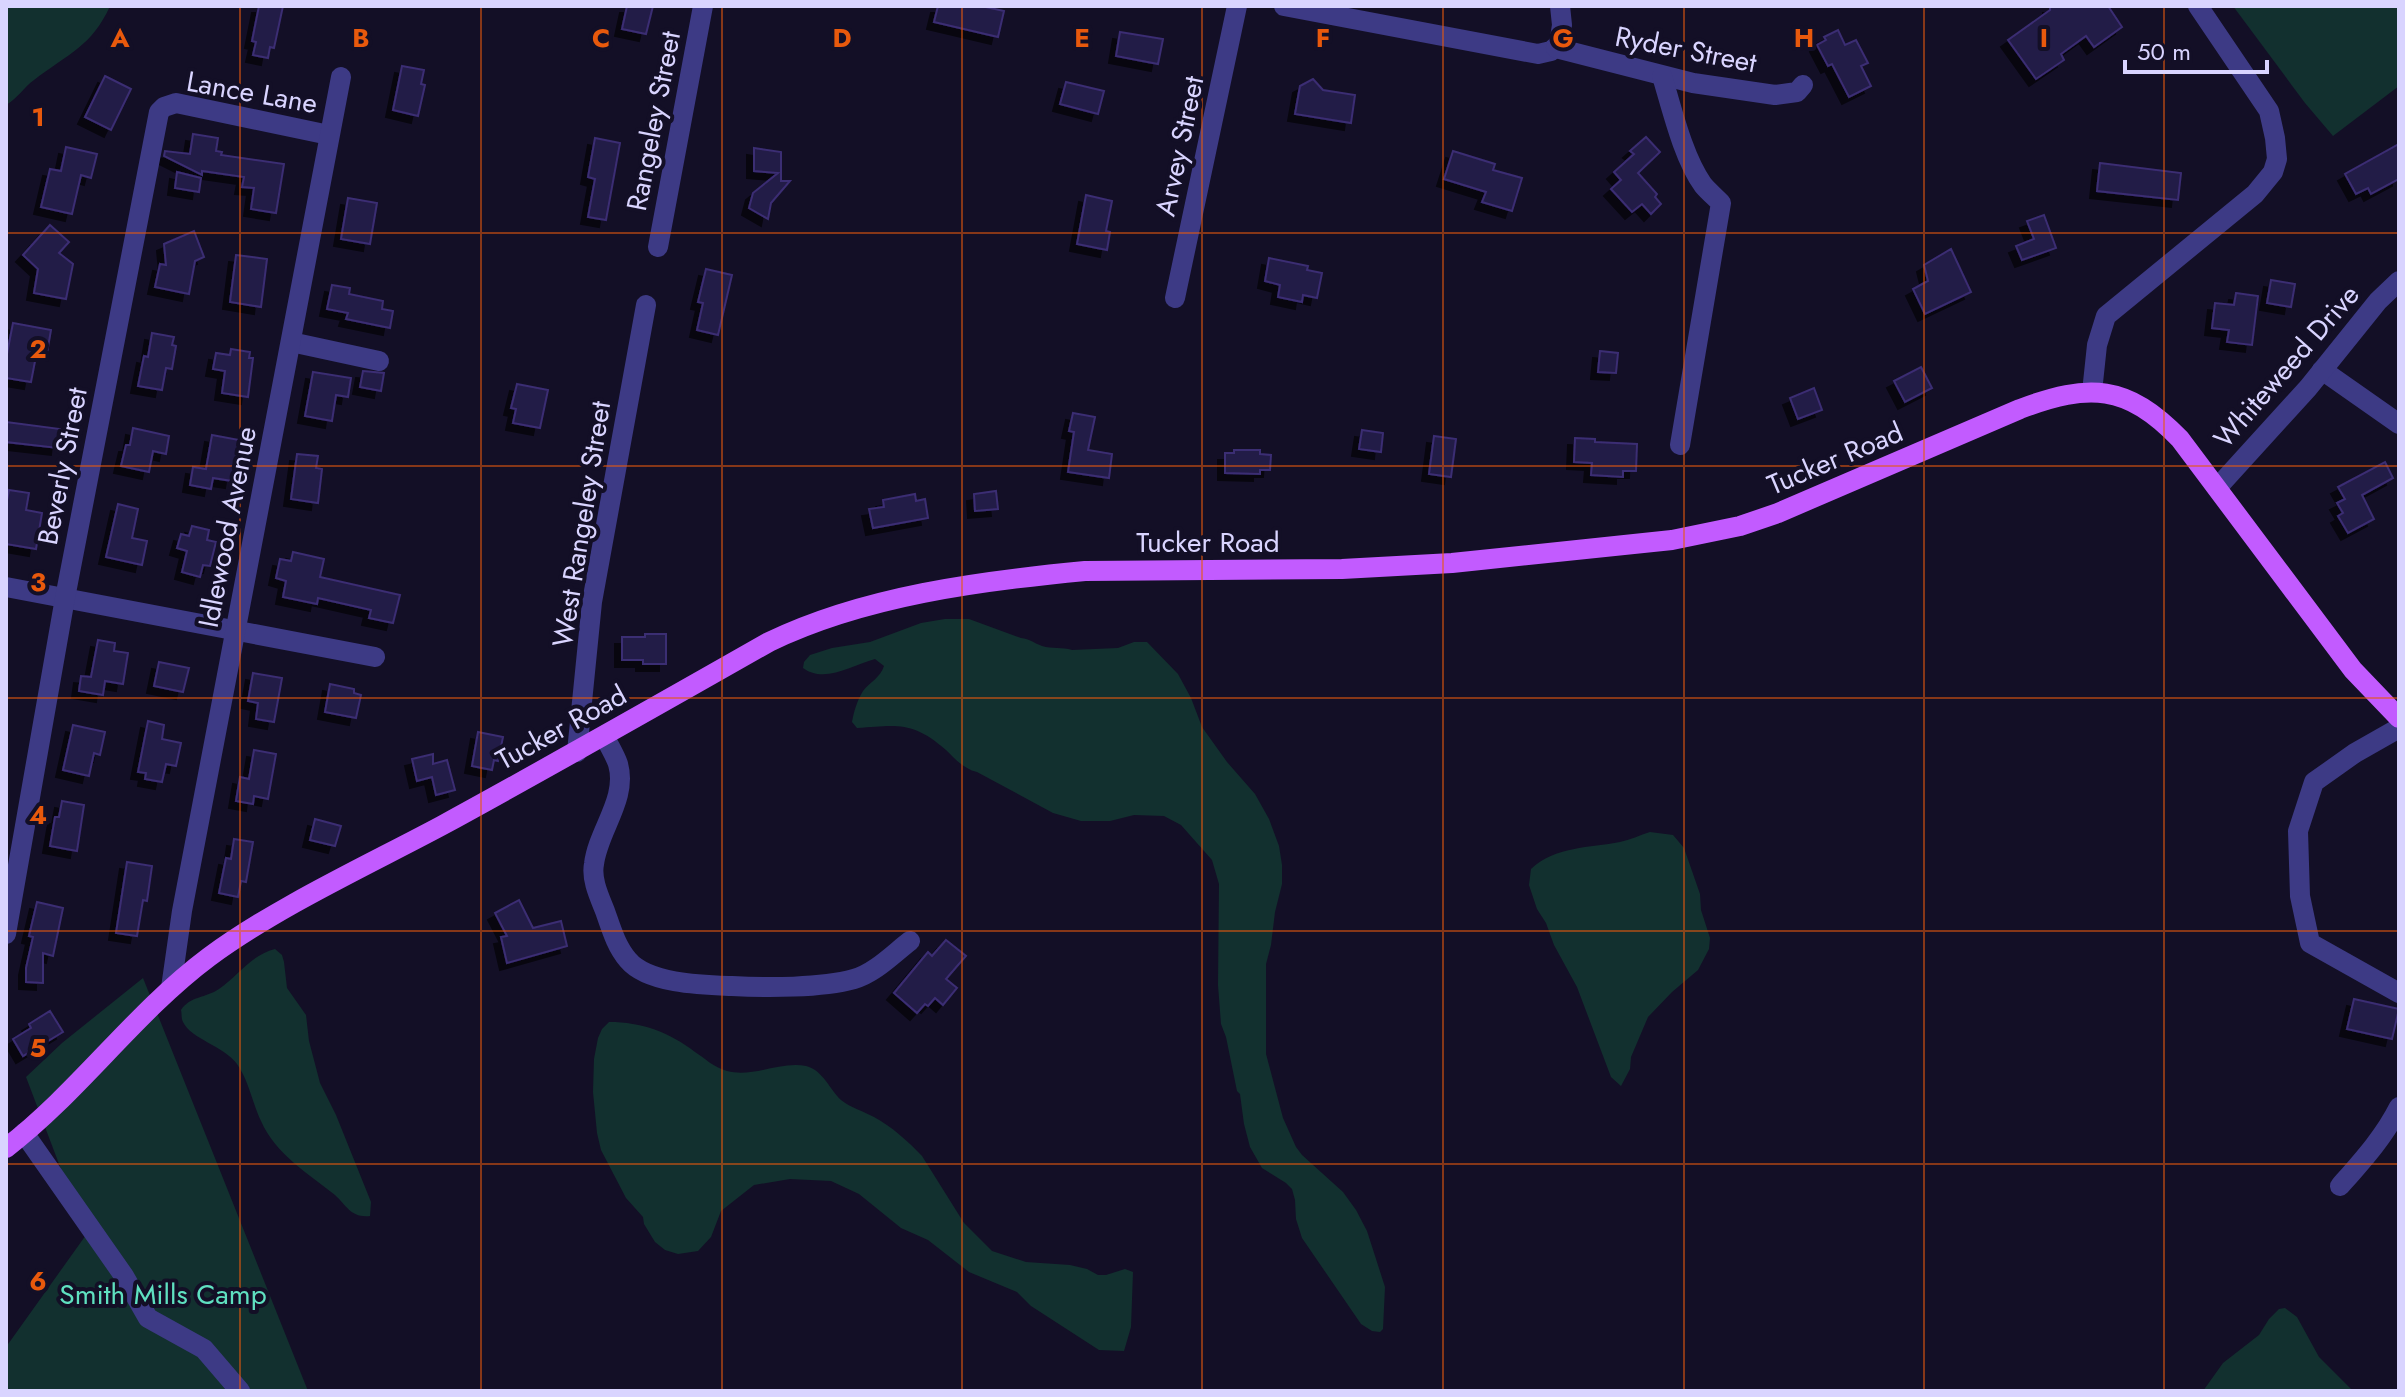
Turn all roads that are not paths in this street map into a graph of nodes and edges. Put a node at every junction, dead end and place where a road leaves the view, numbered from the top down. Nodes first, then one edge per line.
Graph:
1 (703, 6) edge
2 (1237, 6) edge
3 (1284, 6) edge
4 (1560, 6) edge
5 (2198, 6) edge
6 (1556, 48) junction
7 (1662, 76) junction
8 (341, 77) dead end
9 (1803, 85) dead end
10 (164, 107) joint
11 (329, 135) junction
12 (658, 247) dead end
13 (2399, 281) edge
14 (1175, 298) dead end
15 (646, 305) dead end
16 (291, 342) junction
17 (379, 361) dead end
18 (2322, 370) junction
19 (2092, 392) junction
20 (2399, 424) edge
21 (1680, 445) dead end
22 (2217, 488) junction
23 (6, 587) edge
24 (65, 598) junction
25 (235, 631) junction
26 (375, 657) dead end
27 (2399, 718) edge
28 (2399, 728) edge
29 (605, 737) junction
30 (577, 752) junction
31 (6, 934) edge
32 (910, 941) dead end
33 (171, 988) junction
34 (2399, 993) edge
35 (2399, 1107) edge
36 (24, 1133) junction
37 (6, 1148) edge
38 (2340, 1186) dead end
39 (240, 1391) edge

1 - 12 street, Rangeley Street
2 - 14 street, Arvey Street
3 - 6 street, Ryder Street
4 - 6 street
5 - 19 street
6 - 7 street, Ryder Street
7 - 9 street, Ryder Street
7 - 21 street
8 - 11 street, Idlewood Avenue
10 - 11 street, Lance Lane
10 - 24 street, Beverly Street
11 - 16 street, Idlewood Avenue
13 - 18 street, Whiteweed Drive
15 - 30 street, West Rangeley Street
16 - 17 street
16 - 25 street, Idlewood Avenue
18 - 20 street
18 - 22 street, Whiteweed Drive
19 - 22 main road, Tucker Road
19 - 29 main road, Tucker Road
22 - 27 main road, Tucker Road
23 - 24 street
24 - 25 street
24 - 31 street, Beverly Street
25 - 26 street
25 - 33 street, Idlewood Avenue
28 - 34 street
29 - 30 main road, Tucker Road
29 - 32 street
30 - 33 main road, Tucker Road
33 - 36 main road, Tucker Road
35 - 38 street
36 - 37 main road, Tucker Road
36 - 39 street

